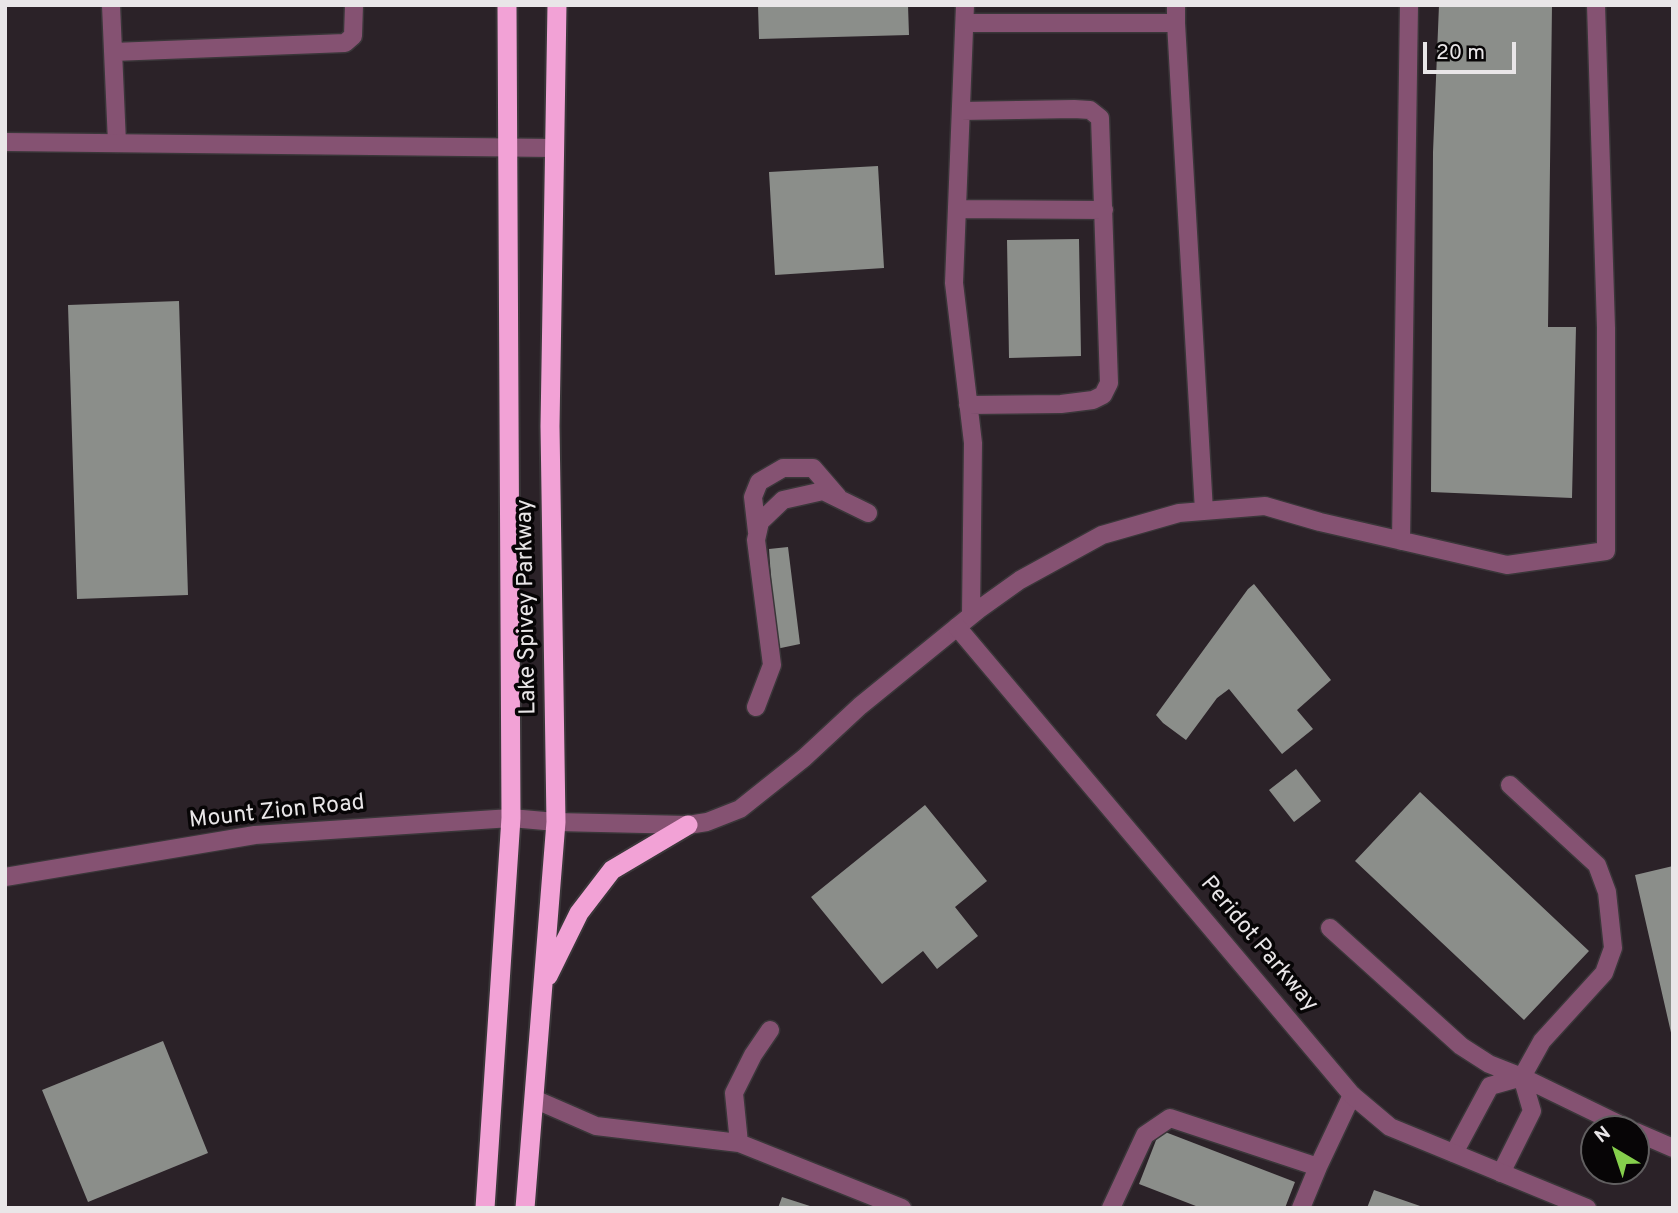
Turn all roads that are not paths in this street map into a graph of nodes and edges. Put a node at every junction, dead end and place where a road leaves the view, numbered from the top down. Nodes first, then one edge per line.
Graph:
1 (111, 5) edge
2 (354, 5) edge
3 (507, 5) edge
4 (557, 5) edge
5 (1409, 5) edge
6 (1596, 5) edge
7 (965, 14) edge
8 (1176, 14) edge
9 (113, 51) junction
10 (961, 111) junction
11 (5, 142) edge
12 (117, 143) junction
13 (508, 148) junction
14 (555, 148) junction
15 (957, 209) junction
16 (1104, 210) junction
17 (968, 405) junction
18 (840, 500) junction
19 (1204, 511) junction
20 (868, 513) dead end
21 (757, 534) junction
22 (1401, 541) junction
23 (964, 621) junction
24 (756, 707) dead end
25 (1510, 785) dead end
26 (511, 818) junction
27 (556, 822) junction
28 (688, 825) junction
29 (5, 877) edge
30 (1330, 928) dead end
31 (542, 986) junction
32 (770, 1030) dead end
33 (1522, 1077) junction
34 (1352, 1095) junction
35 (534, 1099) junction
36 (1600, 1115) edge
37 (1650, 1138) edge
38 (739, 1143) junction
39 (1673, 1148) edge
40 (1454, 1153) junction
41 (1318, 1167) junction
42 (1501, 1173) junction
43 (485, 1208) edge
44 (525, 1208) edge
45 (902, 1208) edge
46 (1111, 1208) edge
47 (1301, 1208) edge
48 (1587, 1208) edge

1 - 9 street
2 - 9 street
3 - 13 highway, Lake Spivey Parkway
4 - 14 highway, Lake Spivey Parkway
5 - 22 street
6 - 22 street, Mount Zion Road
7 - 8 street
7 - 10 street
8 - 19 street
9 - 12 street
10 - 15 street
10 - 16 street
11 - 12 street
12 - 13 street
13 - 14 street
13 - 26 highway, Lake Spivey Parkway
14 - 27 highway, Lake Spivey Parkway
15 - 16 street
15 - 17 street
16 - 17 street
17 - 23 street
18 - 20 street
18 - 21 street
18 - 21 street
19 - 22 street, Mount Zion Road
19 - 23 street, Mount Zion Road
21 - 24 street
23 - 28 street, Mount Zion Road
23 - 34 street, Peridot Parkway
25 - 33 street
26 - 27 street, Mount Zion Road
26 - 29 street, Mount Zion Road
26 - 43 highway, Lake Spivey Parkway
27 - 28 street, Mount Zion Road
27 - 31 highway, Lake Spivey Parkway
28 - 31 highway
30 - 33 street
31 - 35 highway, Lake Spivey Parkway
32 - 38 street
33 - 36 street
33 - 40 street
33 - 42 street
34 - 40 street, Peridot Parkway
34 - 41 street
35 - 38 street
35 - 44 highway, Lake Spivey Parkway
37 - 39 street
38 - 45 street
40 - 42 street, Peridot Parkway
41 - 46 street
41 - 47 street
42 - 48 street, Peridot Parkway

